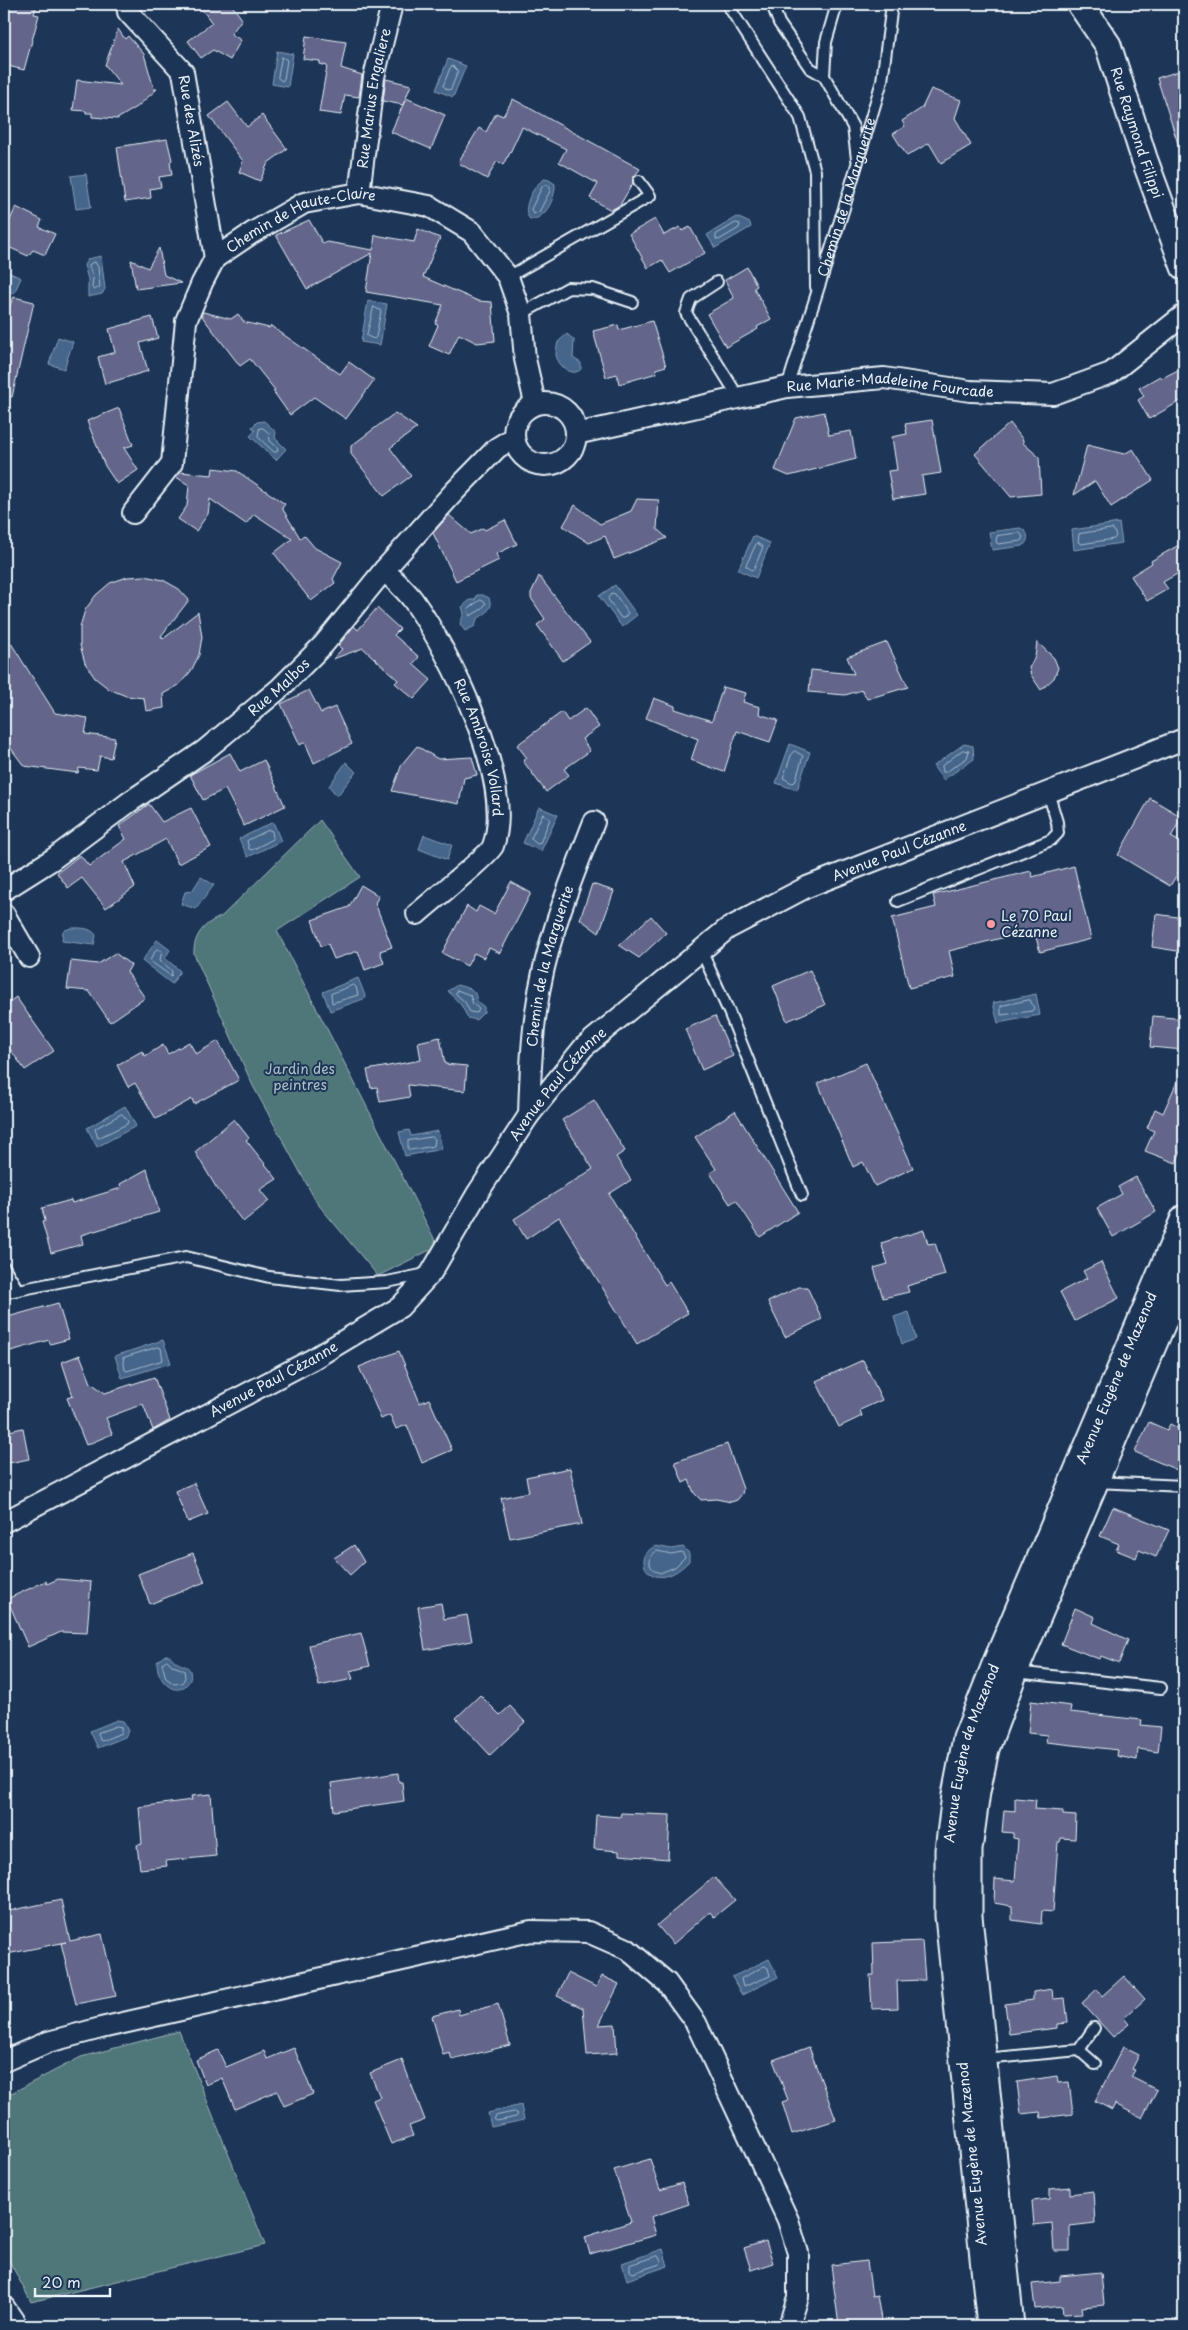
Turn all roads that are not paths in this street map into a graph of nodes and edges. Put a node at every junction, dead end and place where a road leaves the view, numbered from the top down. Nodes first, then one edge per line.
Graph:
1 (127, 4) edge
2 (392, 4) edge
3 (727, 4) edge
4 (772, 4) edge
5 (837, 4) edge
6 (892, 4) edge
7 (1087, 6) edge
8 (824, 76) junction
9 (858, 163) junction
10 (639, 181) dead end
11 (358, 193) junction
12 (215, 258) junction
13 (1184, 267) edge
14 (508, 277) junction
15 (717, 282) dead end
16 (816, 296) junction
17 (632, 302) dead end
18 (521, 314) junction
19 (1184, 315) edge
20 (787, 388) junction
21 (739, 398) junction
22 (535, 403) junction
23 (576, 434) junction
24 (513, 438) junction
25 (132, 513) dead end
26 (384, 570) junction
27 (1184, 739) edge
28 (1048, 792) junction
29 (594, 822) dead end
30 (4, 890) edge
31 (898, 901) dead end
32 (4, 914) edge
33 (417, 914) dead end
34 (701, 950) junction
35 (29, 957) dead end
36 (529, 1116) junction
37 (802, 1195) dead end
38 (1184, 1218) edge
39 (4, 1267) edge
40 (431, 1273) junction
41 (1177, 1279) edge
42 (18, 1290) junction
43 (4, 1293) edge
44 (1085, 1478) junction
45 (1184, 1486) edge
46 (4, 1522) edge
47 (1005, 1667) junction
48 (1161, 1688) dead end
49 (1094, 2028) dead end
50 (1079, 2050) junction
51 (973, 2060) junction
52 (4, 2061) edge
53 (1095, 2064) dead end
54 (4, 2307) edge
55 (17, 2326) edge
56 (789, 2326) edge
57 (990, 2326) edge
58 (1011, 2326) edge

1 - 12 street, Rue des Alizés
2 - 11 street, Rue Marius Engaliere
3 - 16 lane
4 - 8 lane
5 - 8 lane
6 - 9 lane, Chemin de la Marguerite
7 - 13 street, Rue Raymond Filippi
8 - 9 lane
9 - 16 lane, Chemin de la Marguerite
10 - 14 lane
11 - 12 street, Chemin de Haute-Claire
11 - 14 street, Chemin de Haute-Claire
12 - 25 street, Chemin de Haute-Claire
14 - 18 street, Chemin de Haute-Claire
15 - 21 lane
16 - 20 lane, Chemin de la Marguerite
17 - 18 lane
18 - 22 street, Chemin de Haute-Claire
19 - 20 street, Rue Marie-Madeleine Fourcade
20 - 21 street, Rue Marie-Madeleine Fourcade
21 - 23 street, Rue Marie-Madeleine Fourcade
22 - 23 street
22 - 24 street
23 - 24 street
24 - 26 street, Rue Malbos
26 - 30 street, Rue Malbos
26 - 33 street, Rue Ambroise Vollard
27 - 28 street, Avenue Paul Cézanne
28 - 31 lane
28 - 34 street, Avenue Paul Cézanne
29 - 36 street, Chemin de la Marguerite
32 - 35 street
34 - 36 street, Avenue Paul Cézanne
34 - 37 lane
36 - 40 street, Avenue Paul Cézanne
38 - 41 street, Avenue Eugène de Mazenod
39 - 42 lane
40 - 42 lane
40 - 46 street, Avenue Paul Cézanne
41 - 44 street, Avenue Eugène de Mazenod
42 - 43 lane
44 - 45 lane
44 - 47 street, Avenue Eugène de Mazenod
47 - 48 lane
47 - 51 street, Avenue Eugène de Mazenod
49 - 50 lane
50 - 51 lane
50 - 53 lane
51 - 57 street, Avenue Eugène de Mazenod
51 - 58 street, Avenue Eugène de Mazenod
52 - 56 street
54 - 55 street

